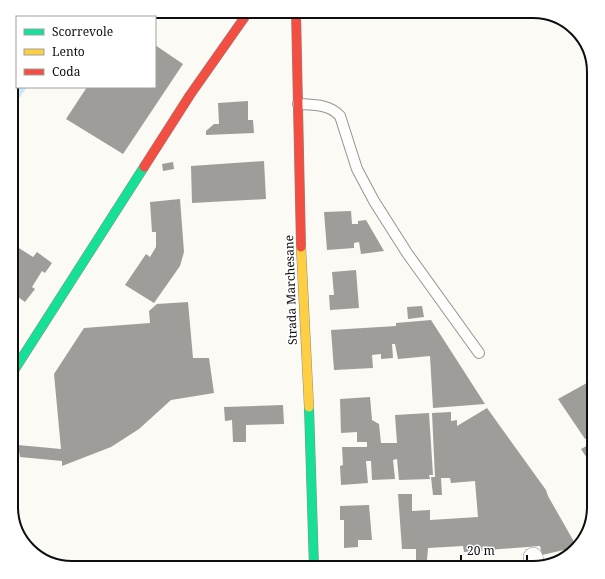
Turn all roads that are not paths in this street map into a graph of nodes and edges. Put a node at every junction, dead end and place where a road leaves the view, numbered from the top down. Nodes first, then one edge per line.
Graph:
1 (244, 18) edge
2 (296, 18) edge
3 (298, 104) junction
4 (478, 353) dead end
5 (18, 364) edge
6 (314, 561) edge

1 - 5 main road
2 - 3 main road, Strada Marchesane
3 - 4 lane
3 - 6 main road, Strada Marchesane

